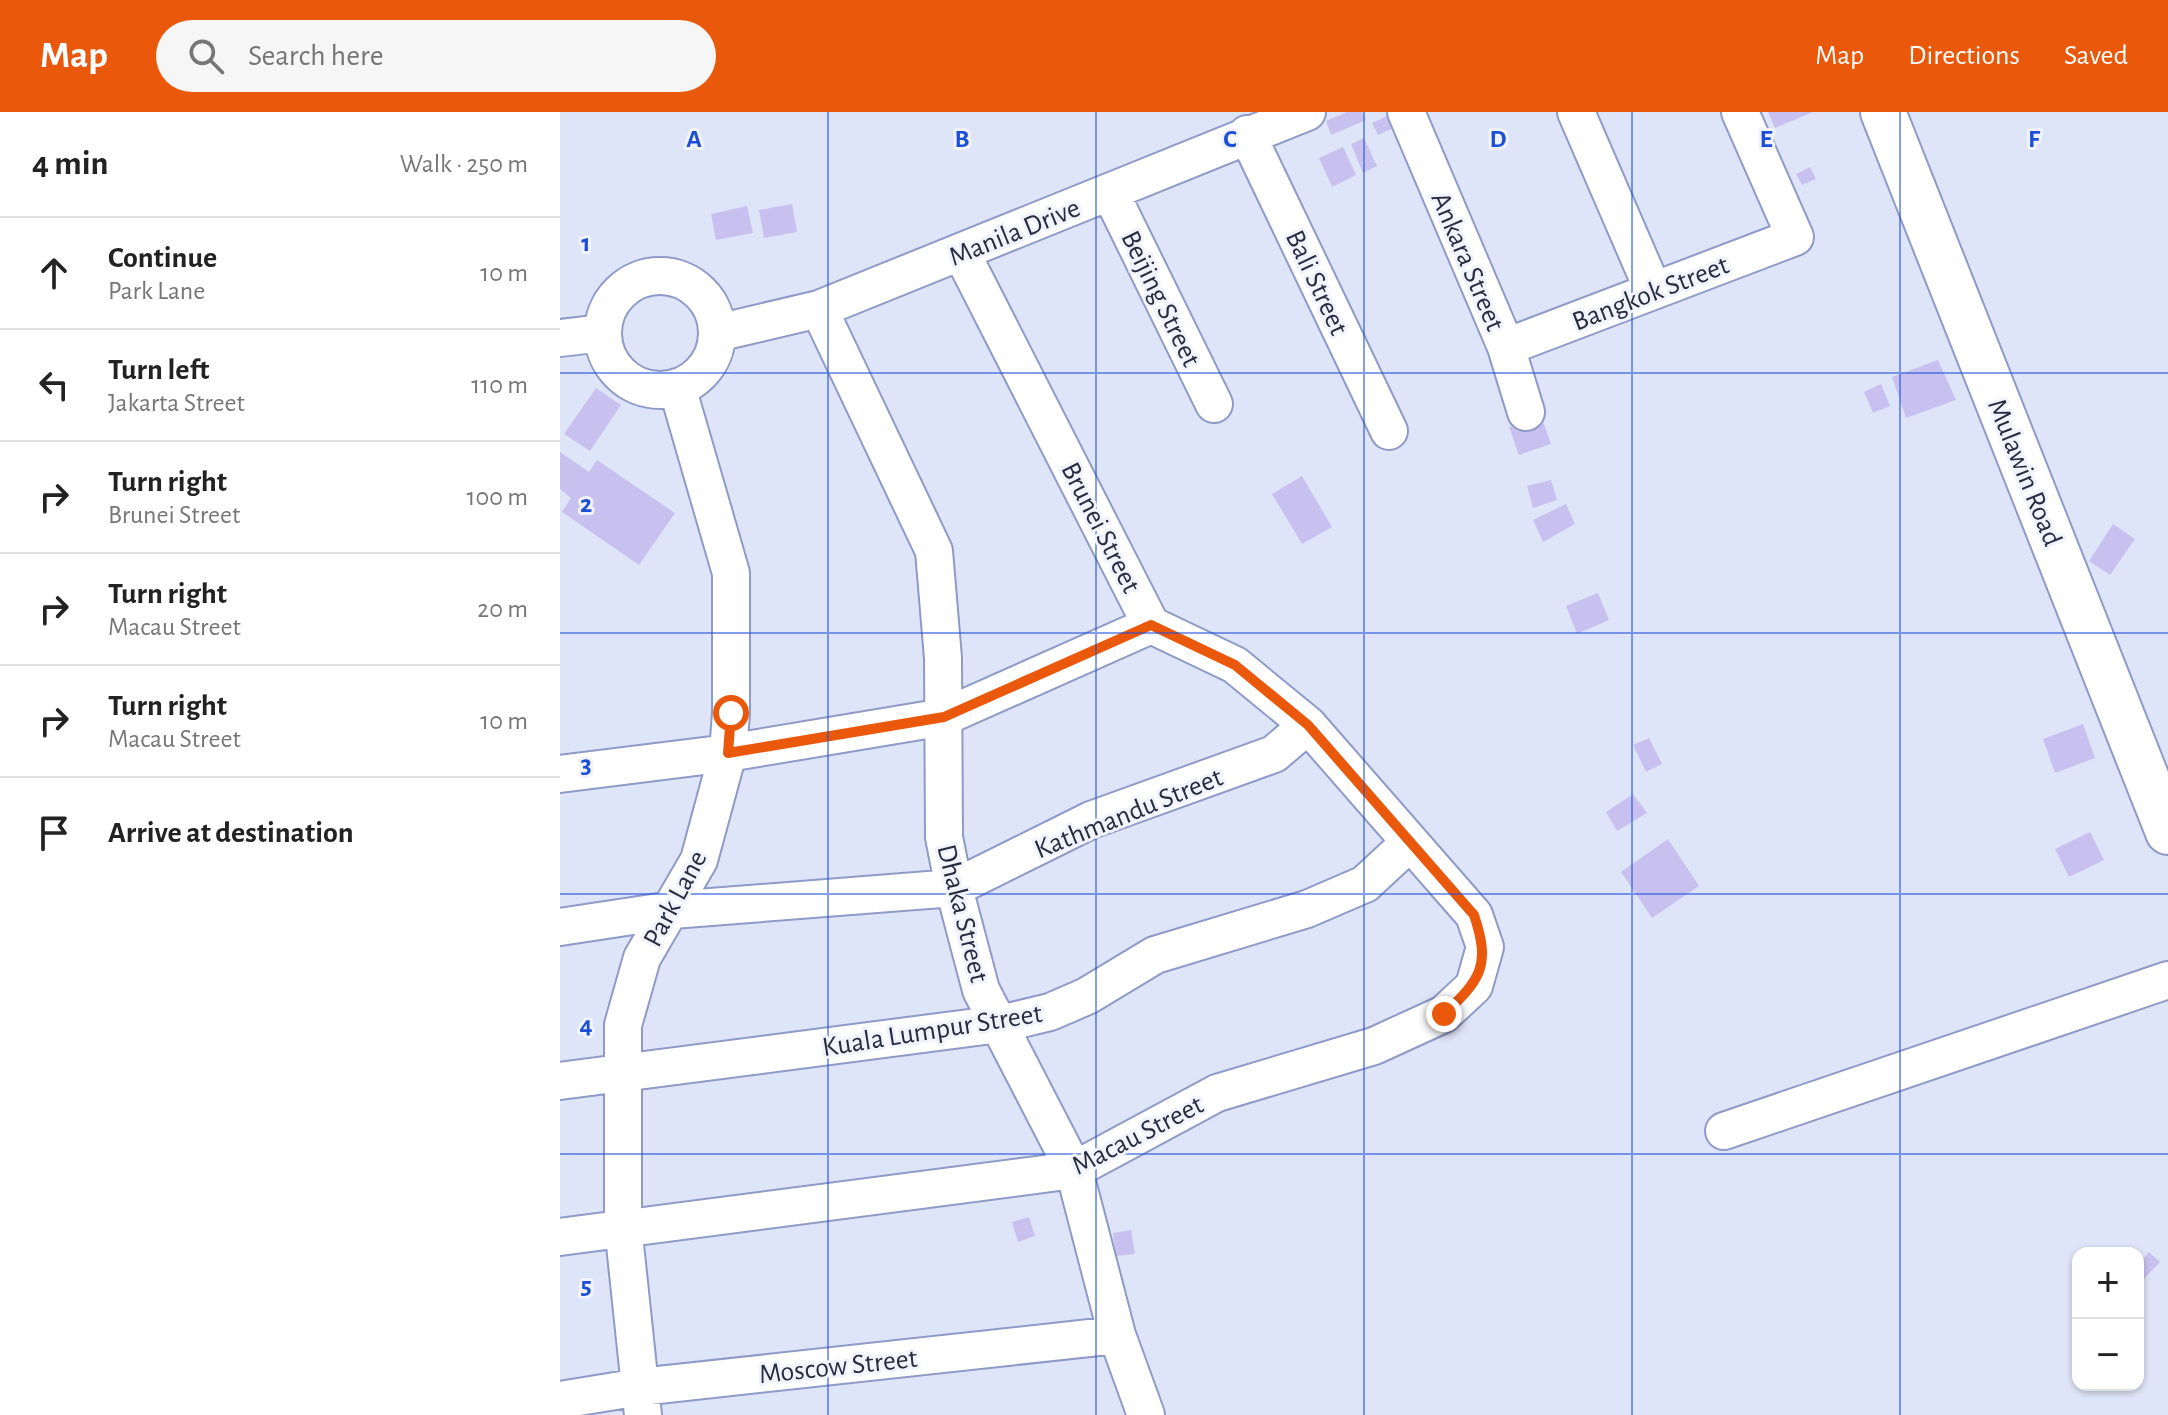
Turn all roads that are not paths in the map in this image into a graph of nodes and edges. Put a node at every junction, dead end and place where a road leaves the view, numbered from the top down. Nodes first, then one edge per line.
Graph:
1 (1307, 112) edge
2 (1406, 112) edge
3 (1576, 112) edge
4 (1740, 112) edge
5 (1883, 112) edge
6 (1247, 134) junction
7 (1110, 192) junction
8 (961, 252) junction
9 (1653, 290) junction
10 (819, 309) junction
11 (603, 333) junction
12 (717, 333) junction
13 (560, 338) edge
14 (1506, 347) junction
15 (677, 387) junction
16 (1214, 404) dead end
17 (1526, 412) dead end
18 (1389, 431) dead end
19 (1151, 625) junction
20 (944, 717) junction
21 (1308, 725) junction
22 (728, 753) junction
23 (560, 774) edge
24 (2168, 832) edge
25 (1408, 844) junction
26 (954, 888) junction
27 (672, 910) junction
28 (1474, 915) joint
29 (560, 927) edge
30 (2168, 980) edge
31 (1000, 1024) junction
32 (623, 1073) junction
33 (560, 1081) edge
34 (1724, 1131) dead end
35 (1074, 1170) junction
36 (623, 1226) junction
37 (560, 1237) edge
38 (1117, 1335) junction
39 (560, 1400) edge
40 (642, 1401) edge
41 (1146, 1415) edge

1 - 6 street, Manila Drive
2 - 14 street, Ankara Street
3 - 9 street
4 - 9 street, Bangkok Street
5 - 24 main road, Mulawin Road
6 - 7 street, Manila Drive
6 - 18 street, Bali Street
7 - 8 street, Manila Drive
7 - 16 street, Beijing Street
8 - 10 street, Manila Drive
8 - 19 street, Brunei Street
9 - 14 street, Bangkok Street
10 - 12 street, Manila Drive
10 - 20 street, Dhaka Street
11 - 12 street
11 - 13 street
11 - 15 street
12 - 15 street
14 - 17 street, Ankara Street
15 - 22 street, Park Lane
19 - 20 street
19 - 21 street, Brunei Street
20 - 22 street
20 - 26 street, Dhaka Street
21 - 25 street, Brunei Street
21 - 26 street, Kathmandu Street
22 - 23 street
22 - 27 street, Park Lane
25 - 28 street, Brunei Street
25 - 31 street, Kuala Lumpur Street
26 - 27 street, Kathmandu Street
26 - 31 street, Dhaka Street
27 - 29 street, Kathmandu Street
27 - 32 street, Park Lane
28 - 35 street, Macau Street
30 - 34 street
31 - 32 street, Kuala Lumpur Street
31 - 35 street, Dhaka Street
32 - 33 street, Kuala Lumpur Street
32 - 36 street, Park Lane
35 - 36 street, Macau Street
35 - 38 street, Dhaka Street
36 - 37 street, Macau Street
36 - 40 street, Park Lane
38 - 40 street, Moscow Street
38 - 41 street, Dhaka Street
39 - 40 street, Moscow Street

